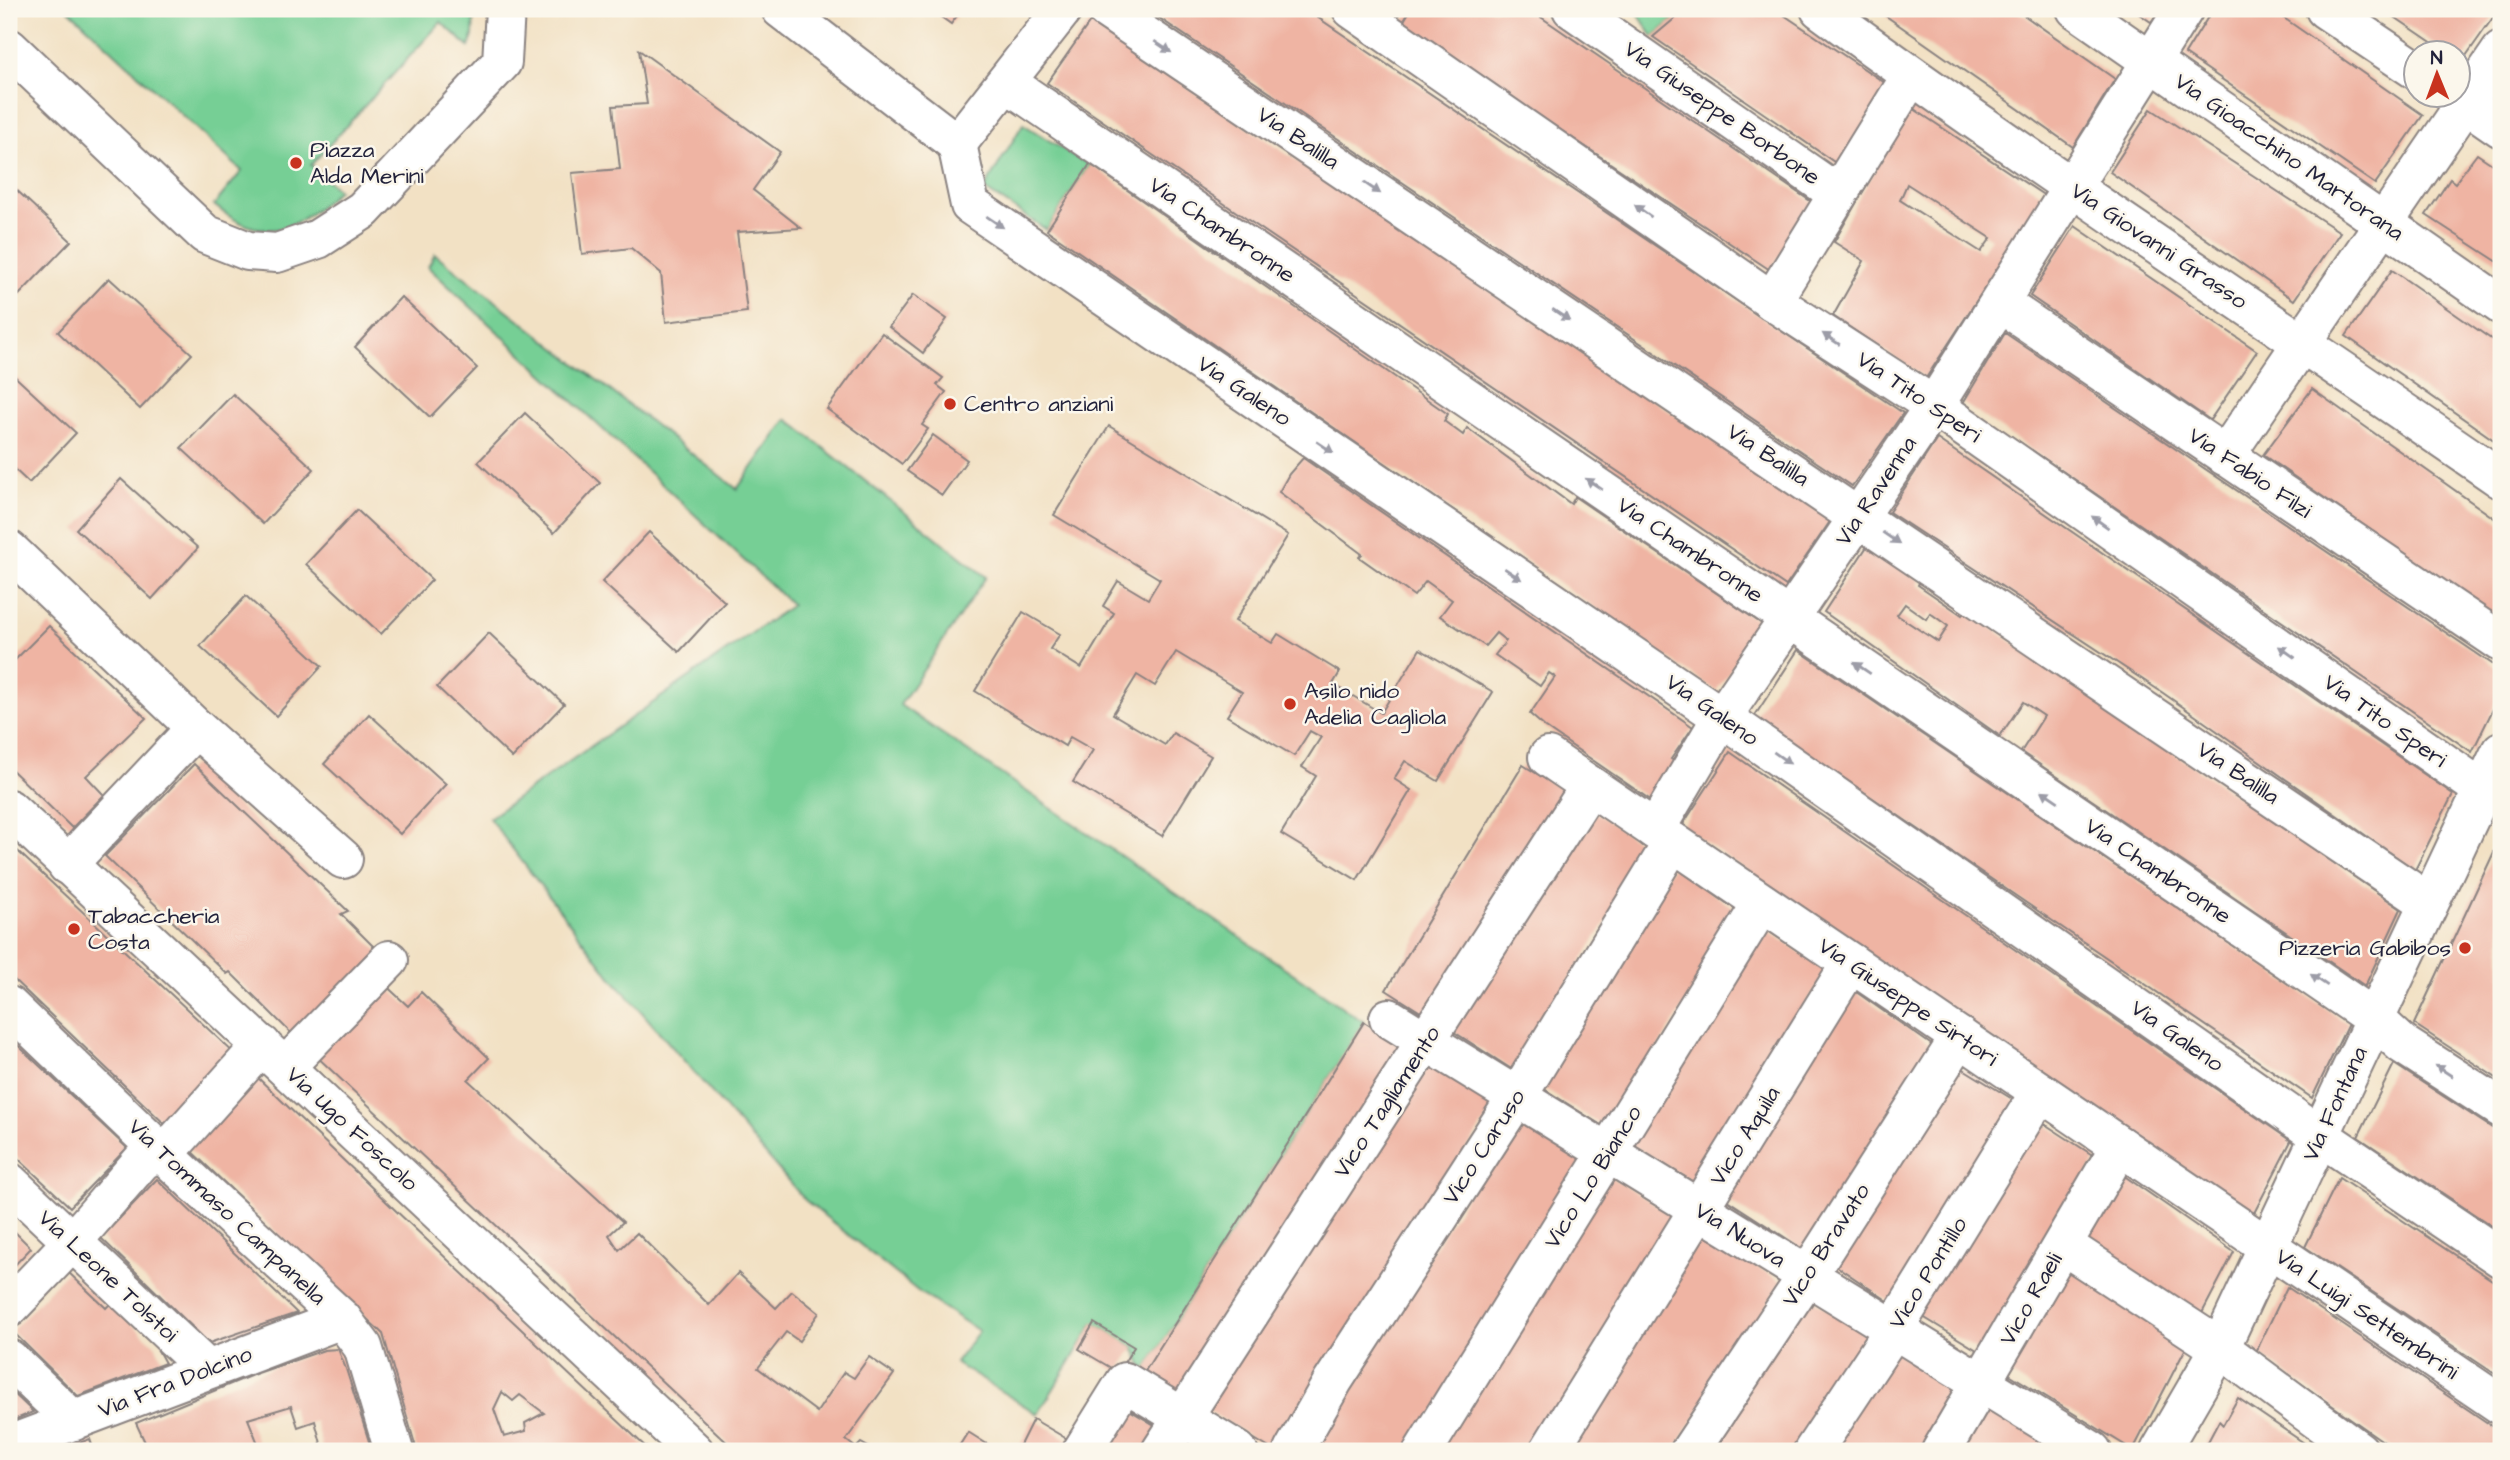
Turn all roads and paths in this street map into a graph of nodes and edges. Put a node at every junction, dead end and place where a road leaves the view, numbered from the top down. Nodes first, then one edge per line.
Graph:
1 (505, 9) edge
2 (781, 9) edge
3 (1063, 9) edge
4 (1106, 9) edge
5 (1352, 9) edge
6 (1572, 9) edge
7 (1820, 9) edge
8 (2076, 9) edge
9 (2184, 9) edge
10 (2325, 9) edge
11 (9, 48) edge
12 (2501, 51) edge
13 (2150, 61) junction
14 (2402, 61) edge
15 (1911, 76) junction
16 (1006, 82) junction
17 (2472, 84) edge
18 (2454, 108) edge
19 (2472, 108) edge
20 (2501, 128) edge
21 (957, 144) junction
22 (2071, 188) junction
23 (1838, 194) junction
24 (2384, 223) junction
25 (1772, 301) junction
26 (2000, 303) junction
27 (2501, 305) edge
28 (2302, 342) junction
29 (1934, 406) junction
30 (2225, 456) junction
31 (2501, 479) edge
32 (1859, 516) junction
33 (9, 550) edge
34 (1789, 618) junction
35 (2501, 642) edge
36 (1723, 717) junction
37 (196, 728) junction
38 (2501, 751) edge
39 (1548, 757) dead end
40 (1590, 786) junction
41 (2483, 790) junction
42 (9, 809) edge
43 (1664, 836) junction
44 (343, 859) dead end
45 (67, 865) junction
46 (1762, 903) junction
47 (2429, 903) junction
48 (389, 960) dead end
49 (1851, 963) junction
50 (9, 1006) edge
51 (1389, 1018) dead end
52 (2375, 1019) junction
53 (1960, 1037) junction
54 (1426, 1041) junction
55 (274, 1056) junction
56 (2040, 1092) junction
57 (1517, 1097) junction
58 (2501, 1108) edge
59 (2320, 1136) junction
60 (2120, 1146) junction
61 (160, 1151) junction
62 (1608, 1153) junction
63 (9, 1182) edge
64 (1700, 1209) junction
65 (72, 1242) junction
66 (2063, 1245) junction
67 (2267, 1247) junction
68 (2501, 1258) edge
69 (1807, 1276) junction
70 (9, 1308) edge
71 (342, 1319) junction
72 (1894, 1329) junction
73 (2220, 1348) junction
74 (9, 1359) edge
75 (207, 1370) junction
76 (1981, 1383) junction
77 (2501, 1405) edge
78 (1183, 1418) junction
79 (74, 1421) junction
80 (9, 1445) edge
81 (394, 1451) edge
82 (694, 1451) edge
83 (1082, 1451) edge
84 (1161, 1451) edge
85 (1238, 1451) edge
86 (1293, 1451) edge
87 (1423, 1451) edge
88 (1549, 1451) edge
89 (1690, 1451) edge
90 (1813, 1451) edge
91 (1941, 1451) edge
92 (2092, 1451) edge
93 (2160, 1451) edge
94 (2359, 1451) edge

1 - 11 street
2 - 21 street
3 - 16 street
4 -> 32 street, Via Balilla
25 -> 5 street, Via Tito Speri
6 - 23 street, Via Giuseppe Borbone
7 - 15 street, Via Giovanni Grasso
8 - 13 street, Via Gioacchino Martorana
9 - 13 street, Via Ravenna
10 - 14 street
12 - 17 street
13 - 22 street, Via Ravenna
13 - 24 street, Via Gioacchino Martorana
15 - 22 street, Via Giovanni Grasso
15 - 23 street
16 - 21 street
34 -> 16 street, Via Chambronne
18 - 24 street
19 - 20 street
21 -> 36 street, Via Galeno
22 - 26 street, Via Ravenna
22 - 28 street, Via Giovanni Grasso
23 - 25 street
24 - 27 street, Via Gioacchino Martorana
24 - 28 street
29 -> 25 street, Via Tito Speri
26 - 29 street, Via Ravenna
26 - 30 street, Via Fabio Filzi
28 - 30 street
28 - 31 street, Via Giovanni Grasso
29 - 32 street, Via Ravenna
41 -> 29 street, Via Tito Speri
30 - 35 street, Via Fabio Filzi
32 - 34 street, Via Ravenna
32 -> 47 street, Via Balilla
33 - 37 street
34 - 36 street, Via Ravenna
52 -> 34 street, Via Chambronne
36 - 43 street, Via Ravenna
36 -> 59 street, Via Galeno
37 - 44 street
37 - 45 street
38 - 41 street, Via Fontana
39 - 40 street, Via Giuseppe Sirtori
40 - 43 street, Via Giuseppe Sirtori
40 - 54 street, Vico Tagliamento
41 - 47 street, Via Fontana
42 - 45 street, Via Ugo Foscolo
43 - 46 street, Via Giuseppe Sirtori
43 - 57 street, Vico Caruso
45 - 55 street, Via Ugo Foscolo
46 - 49 street, Via Giuseppe Sirtori
46 - 62 street, Vico Lo Bianco
47 - 52 street, Via Fontana
48 - 55 street
49 - 53 street, Via Giuseppe Sirtori
49 - 64 street, Vico Aquila
50 - 61 street, Via Tommaso Campanella
51 - 54 street, Via Nuova
58 -> 52 street, Via Chambronne
52 - 59 street, Via Fontana
53 - 56 street, Via Giuseppe Sirtori
53 - 69 street, Vico Bravato
54 - 57 street, Via Nuova
54 - 78 street, Vico Tagliamento
55 - 61 street
55 - 82 street, Via Ugo Foscolo
56 - 60 street, Via Giuseppe Sirtori
56 - 72 street, Vico Pontillo
57 - 62 street, Via Nuova
57 - 86 street, Vico Caruso
59 - 67 street, Via Fontana
59 - 68 street, Via Galeno
60 - 66 street, Vico Raeli
60 - 67 street, Via Giuseppe Sirtori
61 - 65 street
61 - 71 street, Via Tommaso Campanella
62 - 64 street, Via Nuova
62 - 87 street, Vico Lo Bianco
63 - 65 street, Via Leone Tolstoi
64 - 69 street, Via Nuova
64 - 88 street, Vico Aquila
65 - 70 street
65 - 75 street, Via Leone Tolstoi
66 - 73 street
66 - 76 street, Vico Raeli
67 - 73 street, Via Fontana
67 - 77 street, Via Luigi Settembrini
69 - 72 street, Via Nuova
69 - 89 street, Vico Bravato
71 - 75 street, Via Fra Dolcino
71 - 81 street, Via Tommaso Campanella
72 - 76 street, Via Nuova
72 - 90 street, Vico Pontillo
73 - 93 street, Via Fontana
73 - 94 street
74 - 79 street
75 - 79 street, Via Fra Dolcino
76 - 91 street, Vico Raeli
76 - 92 street, Via Nuova
78 - 83 street
78 - 84 street, Vico Tagliamento
78 - 85 street
79 - 80 street, Via Fra Dolcino

